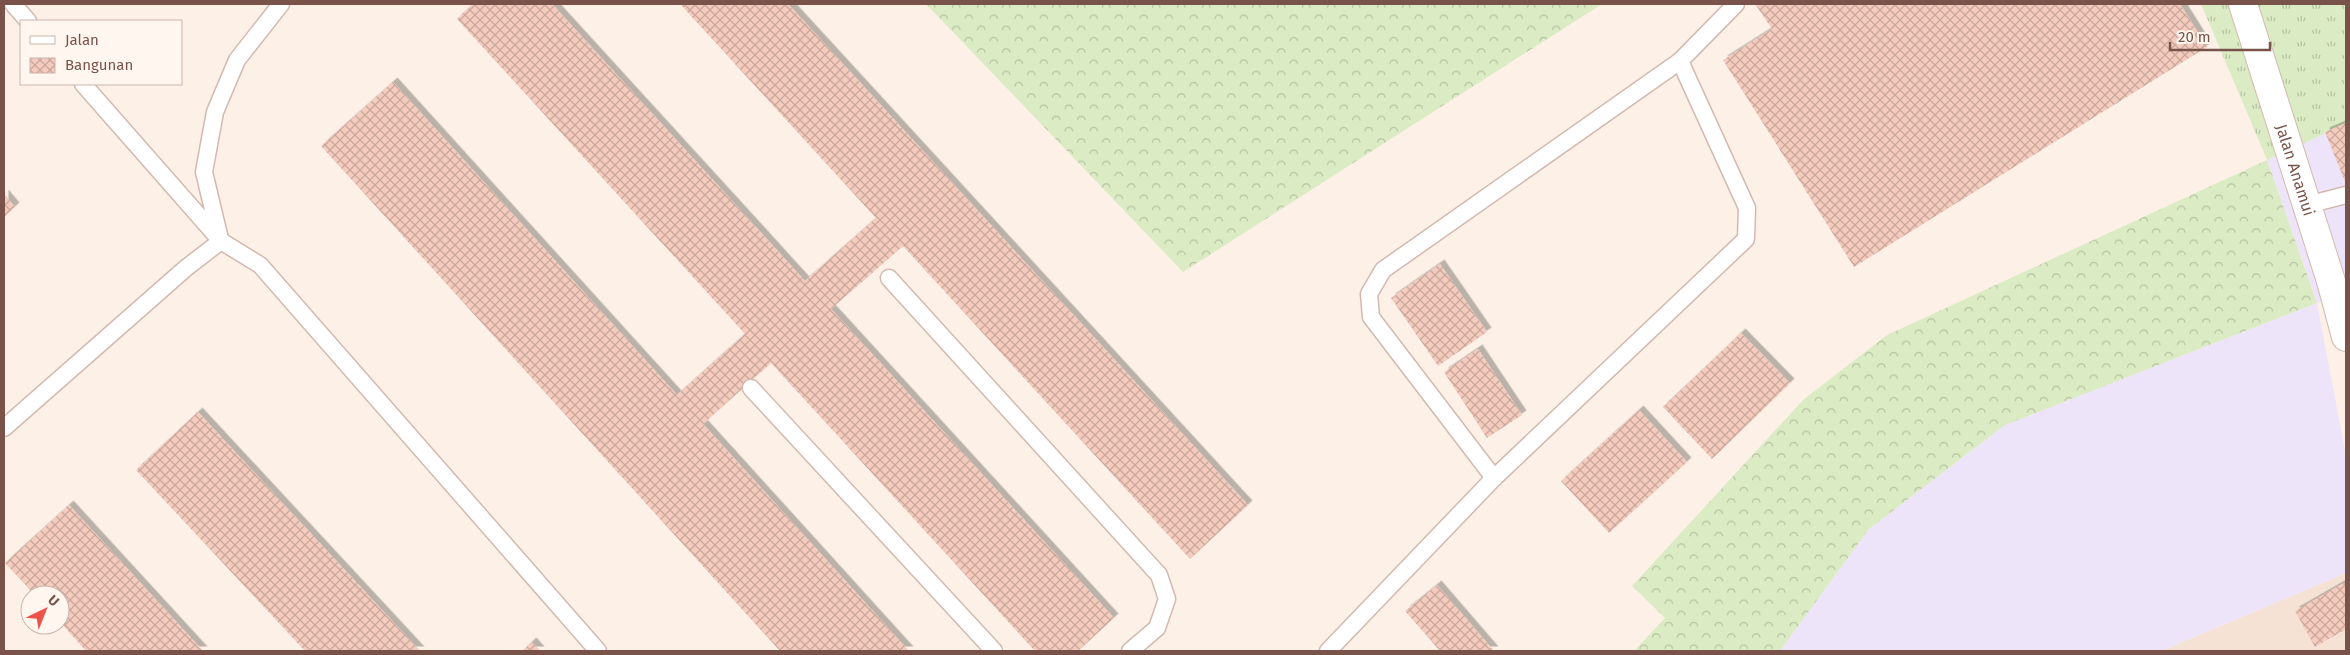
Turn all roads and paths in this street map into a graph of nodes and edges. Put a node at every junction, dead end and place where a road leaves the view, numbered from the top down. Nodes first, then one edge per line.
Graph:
1 (13, 4) edge
2 (281, 4) edge
3 (1736, 4) edge
4 (2243, 4) edge
5 (27, 20) edge
6 (1680, 61) junction
7 (84, 85) edge
8 (2346, 195) edge
9 (2306, 205) junction
10 (221, 241) junction
11 (889, 278) dead end
12 (2339, 281) edge
13 (2346, 337) edge
14 (751, 388) dead end
15 (4, 428) edge
16 (1494, 478) junction
17 (598, 651) edge
18 (994, 651) edge
19 (1130, 651) edge
20 (1328, 651) edge

1 - 5 lane
2 - 10 lane
3 - 6 lane
4 - 9 street, Jalan Anamui
6 - 16 lane
6 - 16 lane
7 - 10 lane
8 - 9 lane
9 - 12 street, Jalan Anamui
10 - 15 lane
10 - 17 lane
11 - 19 lane
12 - 13 street, Jalan Anamui
14 - 18 lane
16 - 20 lane

